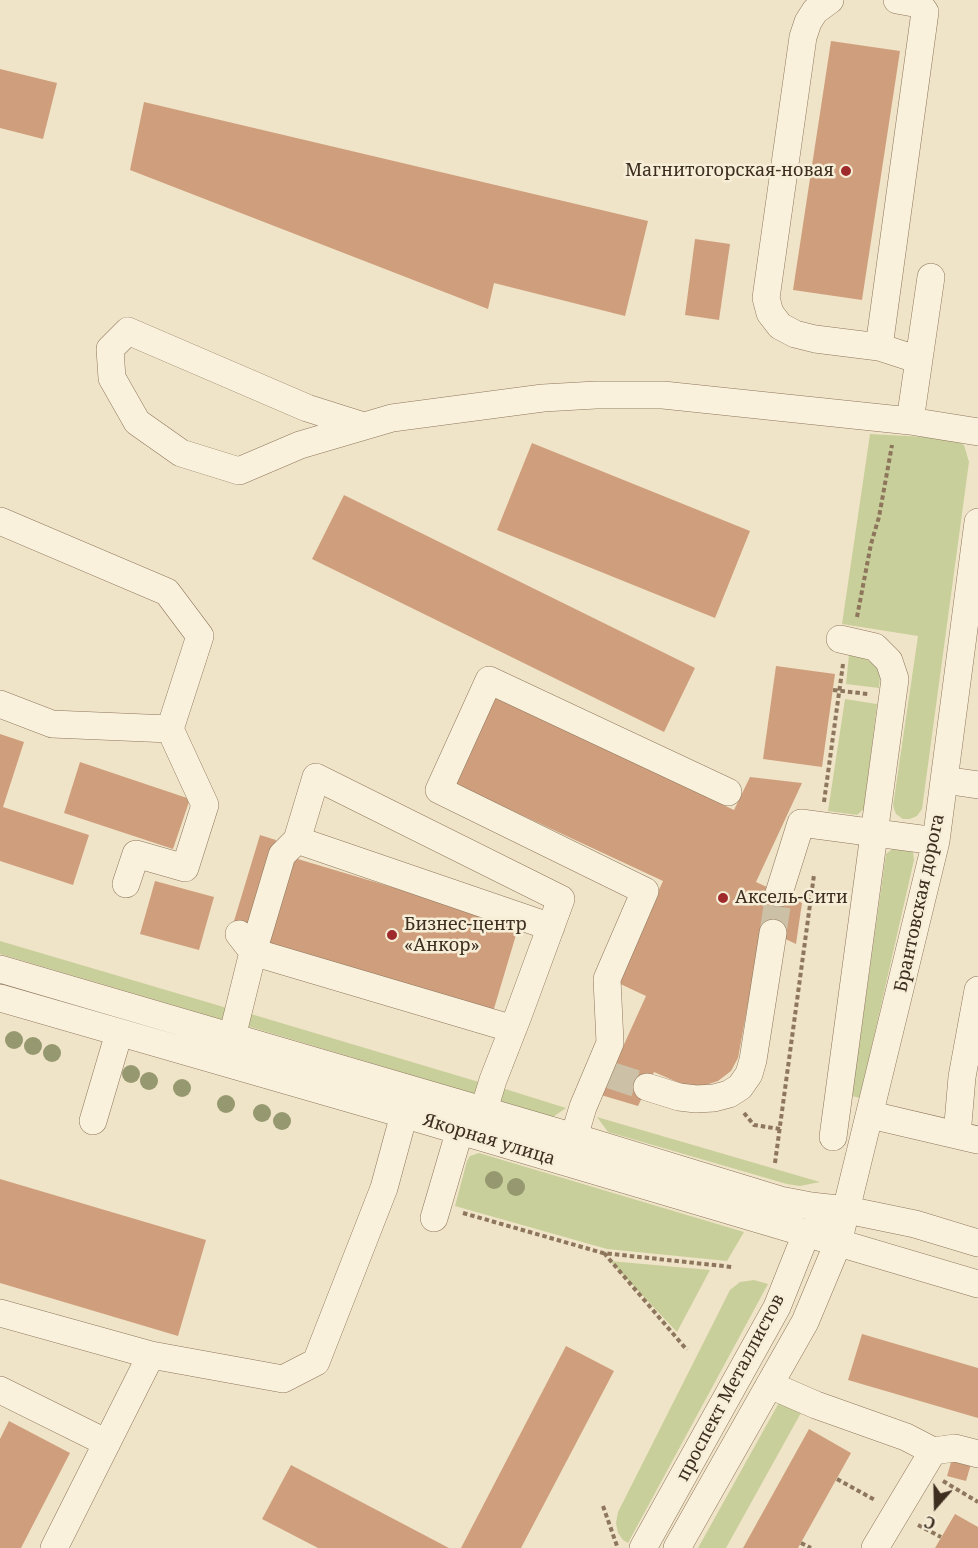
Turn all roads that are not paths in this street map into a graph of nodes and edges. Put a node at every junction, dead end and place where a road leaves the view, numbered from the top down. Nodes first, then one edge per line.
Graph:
1 (830, 0) edge
2 (897, 0) edge
3 (931, 277) dead end
4 (879, 347) junction
5 (920, 360) junction
6 (903, 421) junction
7 (364, 426) junction
8 (978, 432) edge
9 (0, 521) edge
10 (978, 522) edge
11 (970, 630) edge
12 (847, 640) road end
13 (0, 704) edge
14 (170, 729) junction
15 (944, 780) junction
16 (978, 785) edge
17 (728, 792) dead end
18 (876, 833) junction
19 (297, 840) junction
20 (936, 841) junction
21 (126, 884) dead end
22 (779, 893) tunnel mouth
23 (550, 927) junction
24 (773, 933) tunnel mouth
25 (246, 943) junction
26 (0, 969) edge
27 (978, 990) edge
28 (0, 998) edge
29 (513, 1029) junction
30 (119, 1033) junction
31 (232, 1037) junction
32 (647, 1087) tunnel mouth
33 (969, 1097) edge
34 (407, 1102) junction
35 (871, 1115) junction
36 (93, 1121) dead end
37 (472, 1121) junction
38 (574, 1137) junction
39 (833, 1137) dead end
40 (967, 1137) edge
41 (848, 1210) junction
42 (436, 1212) road end
43 (806, 1234) junction
44 (838, 1243) junction
45 (978, 1243) edge
46 (978, 1284) edge
47 (0, 1313) edge
48 (151, 1356) junction
49 (770, 1385) junction
50 (0, 1390) edge
51 (107, 1443) junction
52 (978, 1454) edge
53 (927, 1460) junction
54 (630, 1547) edge
55 (54, 1548) edge
56 (677, 1548) edge
57 (875, 1548) edge

1 - 4 street
2 - 4 street
3 - 5 street
4 - 5 street
5 - 6 street
6 - 7 street
6 - 8 street
7 - 7 street
9 - 14 street
10 - 11 street, Брантовская дорога
11 - 15 street, Брантовская дорога
12 - 18 street
13 - 14 street
14 - 21 street
15 - 16 street
15 - 20 street, Брантовская дорога
17 - 38 street
18 - 20 street
18 - 22 street
18 - 39 street
19 - 23 street
19 - 23 street
19 - 25 street
20 - 35 street, Брантовская дорога
23 - 29 street
24 - 32 street
25 - 29 street
25 - 31 street
26 - 31 street, Якорная улица
27 - 33 street
28 - 30 street, Якорная улица
29 - 37 street
30 - 34 street, Якорная улица
30 - 36 street
31 - 34 street, Якорная улица
33 - 40 street
34 - 37 street, Якорная улица
34 - 48 street
35 - 40 street
35 - 41 street, Брантовская дорога
37 - 38 street, Якорная улица
37 - 42 street
37 - 43 street, Якорная улица
38 - 41 street, Якорная улица
41 - 43 street
41 - 44 street, Брантовская дорога
41 - 45 street, Якорная улица
43 - 44 street, Якорная улица
43 - 54 street, проспект Металлистов
44 - 46 street, Якорная улица
44 - 49 street, проспект Металлистов
47 - 48 street
48 - 51 street
49 - 53 street
49 - 56 street, проспект Металлистов
50 - 51 street
51 - 55 street
52 - 53 street
53 - 57 street

